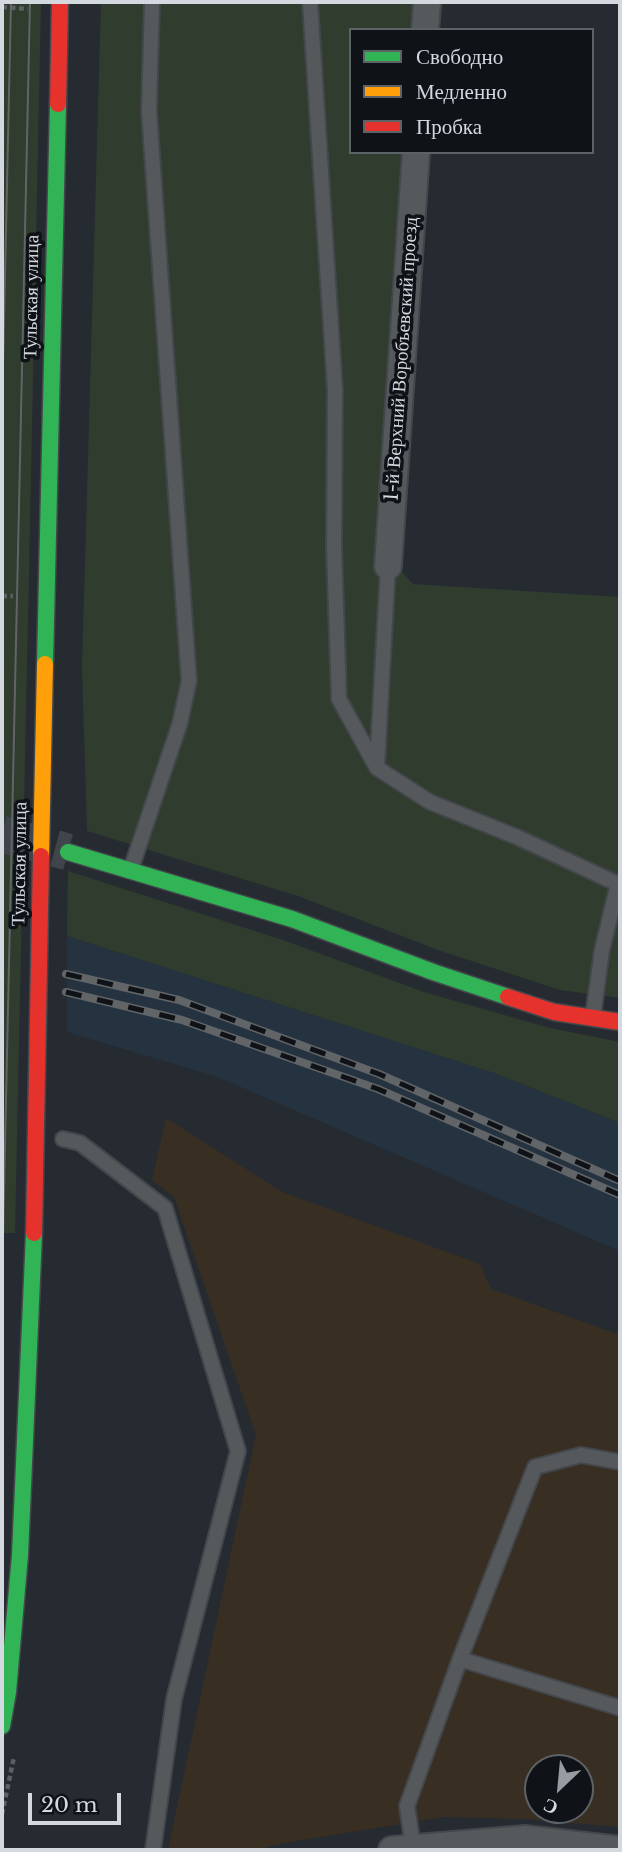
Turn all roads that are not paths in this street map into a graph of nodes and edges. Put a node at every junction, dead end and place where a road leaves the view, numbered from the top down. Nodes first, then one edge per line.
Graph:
1 (60, 2) edge
2 (152, 2) edge
3 (310, 2) edge
4 (427, 2) edge
5 (425, 28) edge
6 (416, 154) edge
7 (388, 566) joint
8 (377, 768) junction
9 (68, 852) tunnel mouth
10 (131, 870) junction
11 (619, 883) edge
12 (593, 1018) junction
13 (620, 1022) edge
14 (63, 1139) dead end
15 (620, 1462) edge
16 (460, 1659) junction
17 (620, 1708) edge
18 (2, 1726) edge
19 (525, 1844) edge
20 (402, 1849) edge
21 (153, 1850) edge
22 (620, 1850) edge

1 - 18 street, Тульская улица, bridge
2 - 10 lane
3 - 8 lane
4 - 5 street
6 - 7 street, 1-й Верхний Воробъевский проезд
7 - 8 lane
8 - 11 lane
9 - 10 street
10 - 12 street
11 - 12 lane
12 - 13 street
14 - 21 lane
15 - 16 lane
16 - 17 lane
16 - 20 lane
19 - 20 street
19 - 22 street

